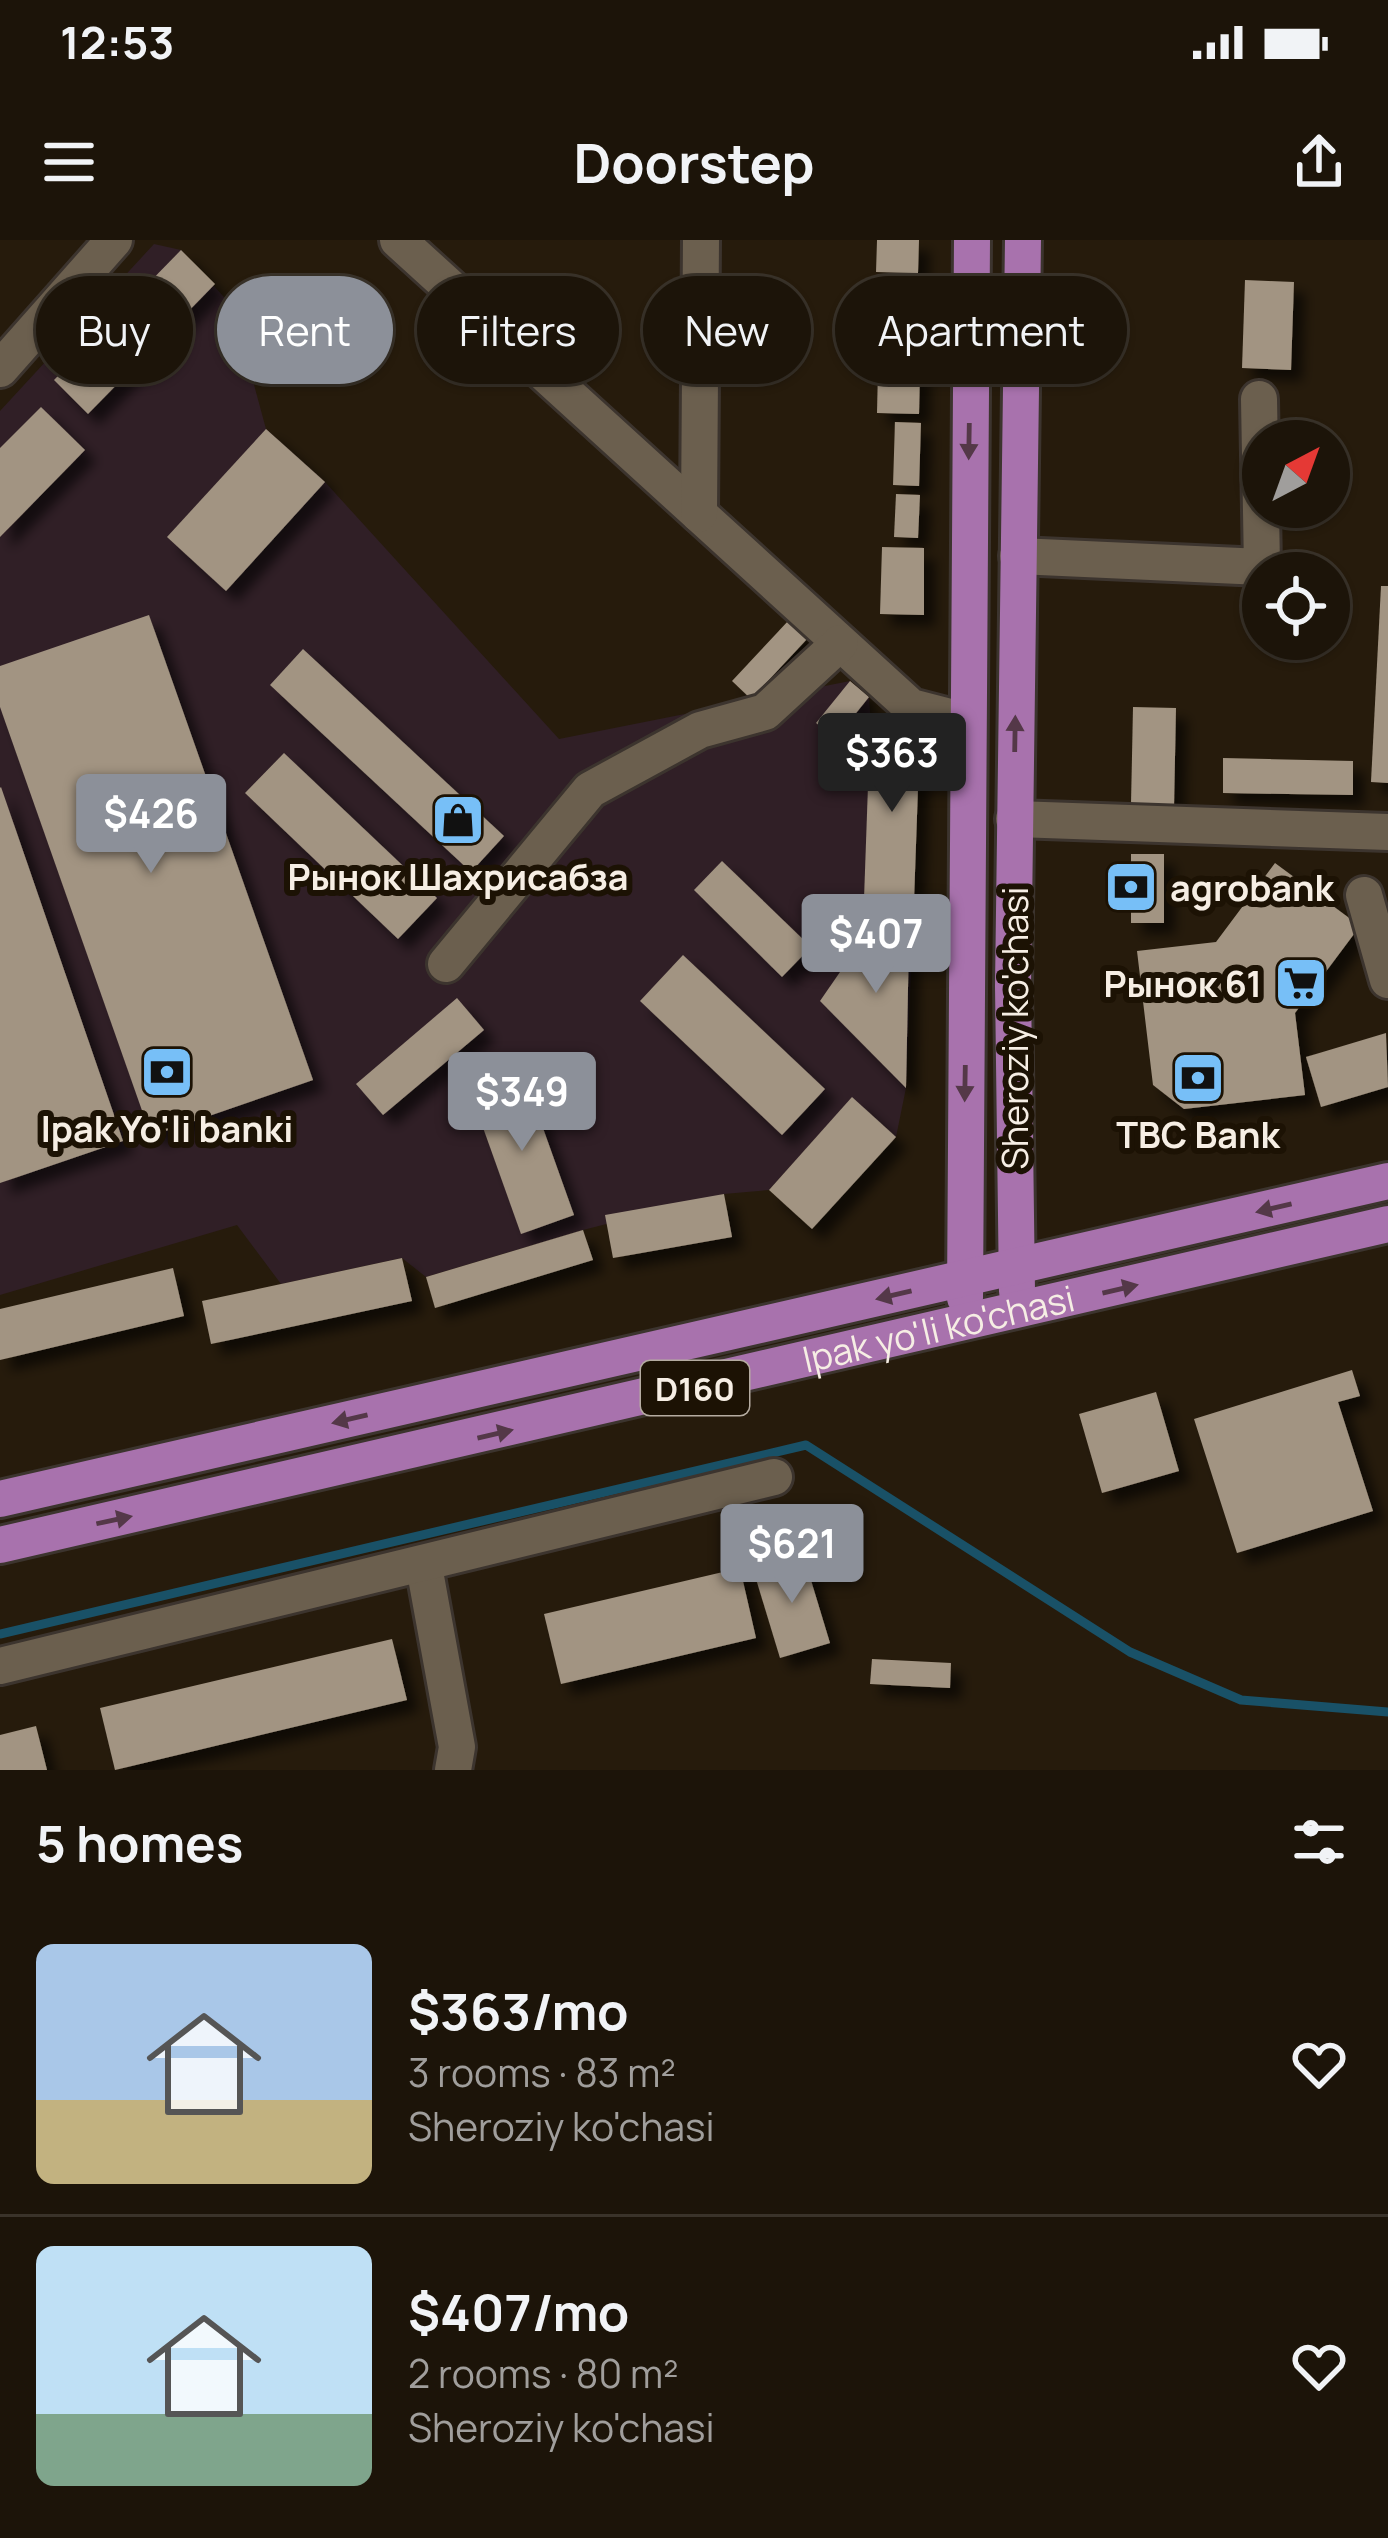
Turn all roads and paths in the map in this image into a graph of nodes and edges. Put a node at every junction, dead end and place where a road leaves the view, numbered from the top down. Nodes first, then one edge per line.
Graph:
1 (114, 240) edge
2 (701, 240) edge
3 (972, 240) edge
4 (1023, 240) edge
5 (405, 243) edge
6 (0, 370) edge
7 (1259, 399) dead end
8 (699, 514) junction
9 (1018, 556) junction
10 (840, 643) junction
11 (964, 721) junction
12 (1014, 819) junction
13 (1388, 832) edge
14 (1364, 895) dead end
15 (446, 964) dead end
16 (1388, 980) edge
17 (1388, 1181) edge
18 (1388, 1224) edge
19 (1016, 1267) junction
20 (963, 1279) junction
21 (1019, 1313) junction
22 (967, 1324) junction
23 (774, 1477) dead end
24 (0, 1499) edge
25 (0, 1545) edge
26 (424, 1566) junction
27 (0, 1666) edge
28 (453, 1770) edge

1 - 6 street
2 - 8 street
3 -> 11 main road, Sheroziy ko'chasi
4 - 9 main road, Sheroziy ko'chasi
5 - 8 street
7 - 9 street
8 - 10 street
12 -> 9 main road, Sheroziy ko'chasi
10 - 11 street
10 - 15 street
11 -> 20 main road, Sheroziy ko'chasi
12 - 13 street
12 - 19 main road, Sheroziy ko'chasi
14 - 16 street
17 -> 19 main road, Ipak yo'li ko'chasi / D160
21 -> 18 main road, Ipak yo'li ko'chasi / D160
19 - 20 main road, Ipak yo'li ko'chasi / D160
19 - 21 main road, Sheroziy ko'chasi
20 - 22 main road, Sheroziy ko'chasi
20 -> 24 main road, Ipak yo'li ko'chasi / D160
21 - 22 main road, Ipak yo'li ko'chasi / D160
25 -> 22 main road, Ipak yo'li ko'chasi / D160
23 - 26 street
26 - 27 street
26 - 28 street

